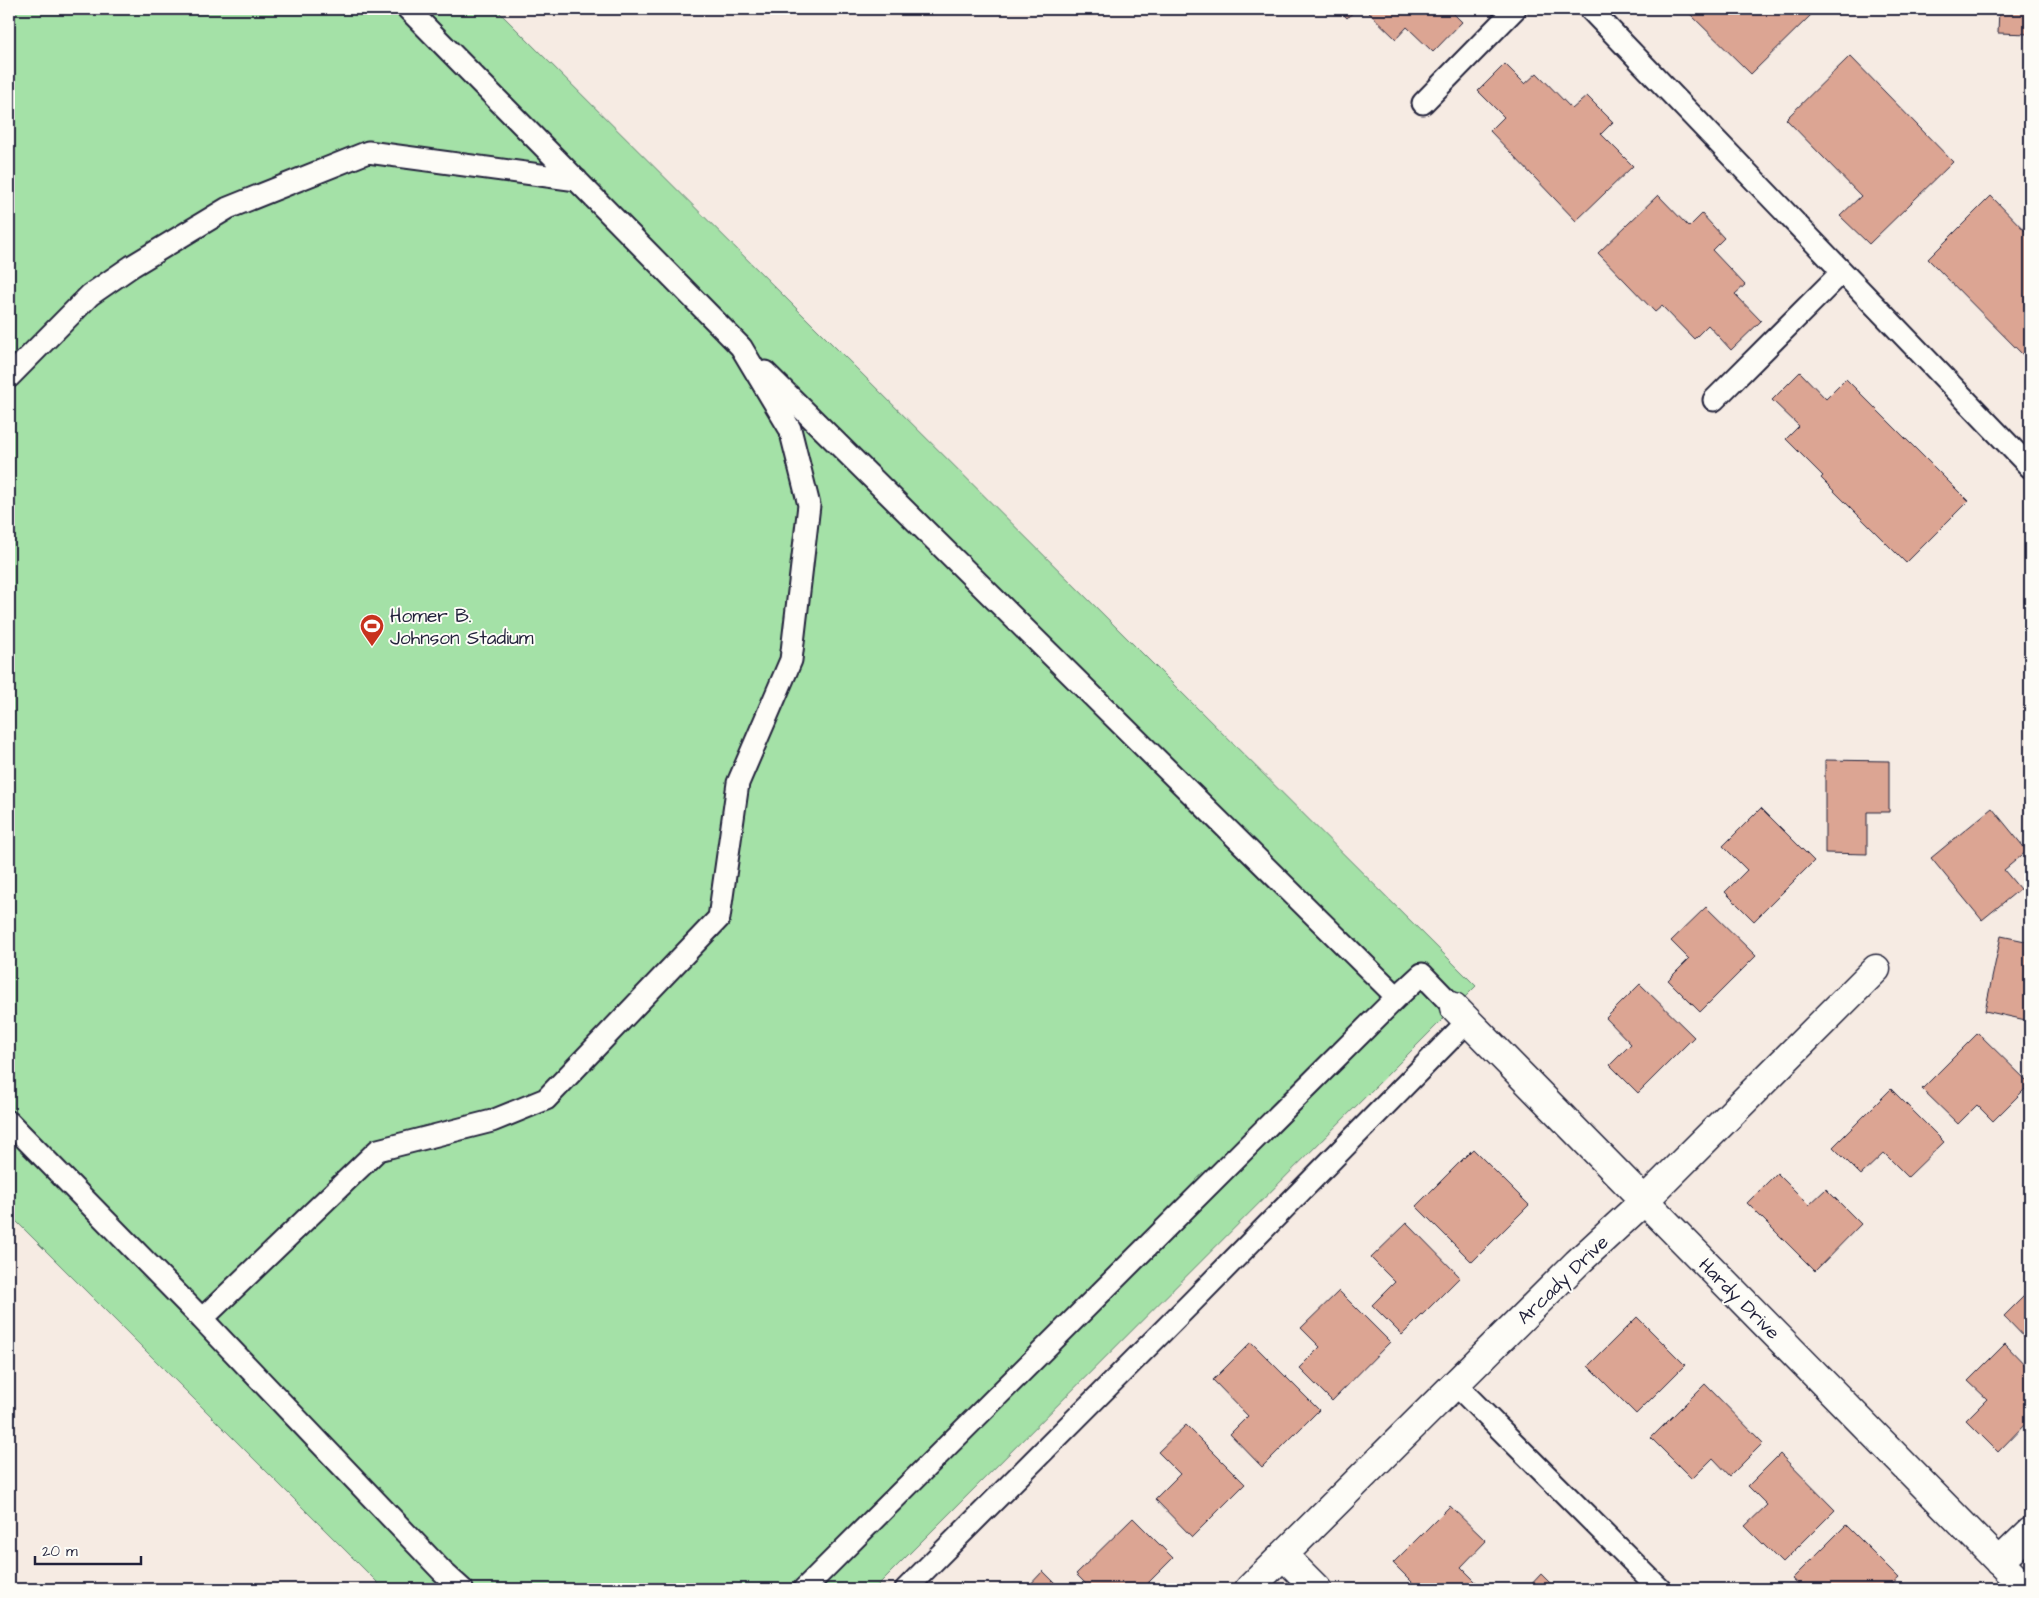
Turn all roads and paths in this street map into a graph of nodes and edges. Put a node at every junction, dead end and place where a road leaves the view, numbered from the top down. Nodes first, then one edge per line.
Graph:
1 (408, 9) edge
2 (1515, 9) edge
3 (1590, 9) edge
4 (1423, 103) dead end
5 (577, 180) junction
6 (1842, 272) junction
7 (741, 348) junction
8 (9, 377) edge
9 (1714, 400) dead end
10 (2030, 467) edge
11 (1876, 969) dead end
12 (1397, 997) junction
13 (1461, 1014) junction
14 (9, 1122) edge
15 (1644, 1201) junction
16 (202, 1319) junction
17 (1455, 1384) junction
18 (2030, 1532) edge
19 (1284, 1556) junction
20 (1999, 1562) junction
21 (462, 1589) edge
22 (804, 1589) edge
23 (906, 1589) edge
24 (1249, 1589) edge
25 (1317, 1589) edge
26 (1660, 1589) edge
27 (2026, 1589) edge

1 - 5 lane
2 - 4 lane
3 - 6 lane
5 - 7 lane
5 - 8 lane
6 - 9 lane
6 - 10 lane
7 - 12 lane
7 - 16 lane
11 - 15 street, Arcady Drive
12 - 13 lane
12 - 22 lane
13 - 15 street, Hardy Drive
13 - 23 lane
14 - 16 lane
15 - 17 street, Arcady Drive
15 - 20 street, Hardy Drive
16 - 21 lane
17 - 19 street, Arcady Drive
17 - 26 lane
18 - 20 street
19 - 24 street, Arcady Drive
19 - 25 street
20 - 27 street, Hardy Drive

